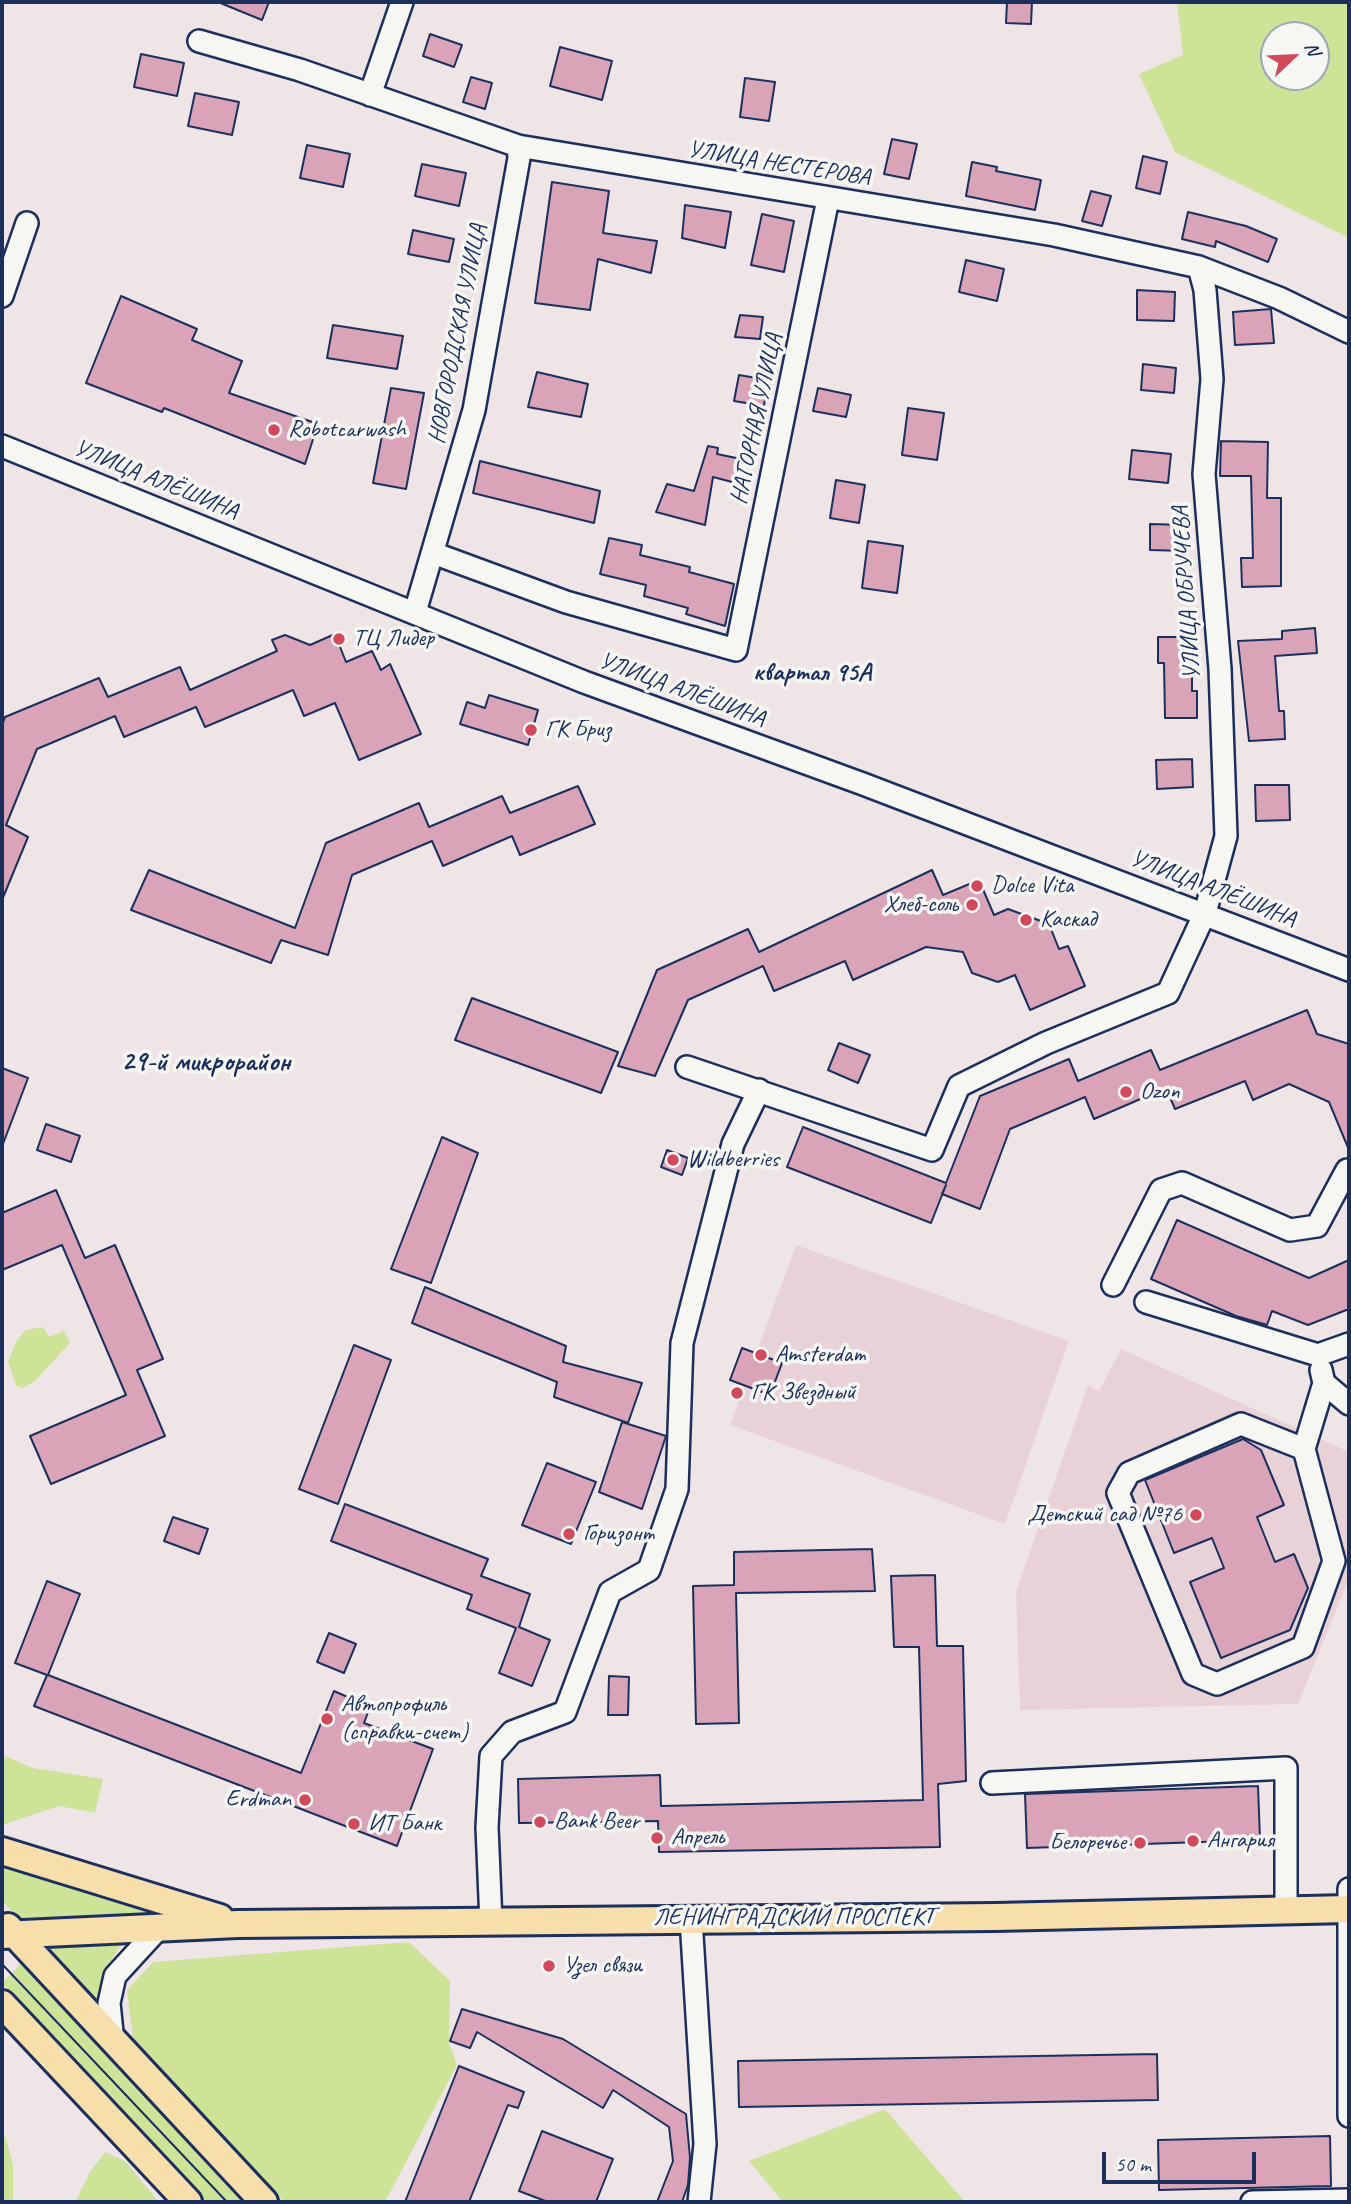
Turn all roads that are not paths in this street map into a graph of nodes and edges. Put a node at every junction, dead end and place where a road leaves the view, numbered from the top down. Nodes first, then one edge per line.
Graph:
1 (402, 2) edge
2 (199, 41) dead end
3 (370, 95) junction
4 (518, 146) junction
5 (828, 199) junction
6 (27, 223) dead end
7 (1199, 267) junction
8 (2, 296) edge
9 (1349, 332) edge
10 (2, 446) edge
11 (433, 553) junction
12 (415, 612) junction
13 (1205, 913) junction
14 (1349, 971) edge
15 (687, 1068) dead end
16 (759, 1090) junction
17 (1347, 1170) dead end
18 (1113, 1285) dead end
19 (1146, 1302) dead end
20 (1349, 1344) edge
21 (1318, 1355) junction
22 (1324, 1383) junction
23 (1349, 1404) edge
24 (1304, 1449) junction
25 (992, 1783) dead end
26 (2, 1850) edge
27 (1349, 1903) edge
28 (1286, 1909) junction
29 (691, 1919) junction
30 (492, 1923) junction
31 (238, 1924) junction
32 (159, 1928) junction
33 (6, 1930) edge
34 (2, 2004) edge
35 (113, 2042) junction
36 (1349, 2116) edge
37 (1349, 2200) edge
38 (188, 2202) edge
39 (264, 2202) edge
40 (699, 2202) edge
41 (1252, 2202) edge

1 - 3 street
2 - 3 street, УЛИЦА НЕСТЕРОВА
3 - 4 street, УЛИЦА НЕСТЕРОВА
4 - 5 street, УЛИЦА НЕСТЕРОВА
4 - 11 street, НОВГОРОДСКАЯ УЛИЦА
5 - 7 street, УЛИЦА НЕСТЕРОВА
5 - 11 street, НАГОРНАЯ УЛИЦА
6 - 8 street
7 - 9 street, УЛИЦА НЕСТЕРОВА
7 - 13 street, УЛИЦА ОБРУЧЕВА
10 - 12 street, УЛИЦА АЛЁШИНА
11 - 12 street, НОВГОРОДСКАЯ УЛИЦА
12 - 13 street, УЛИЦА АЛЁШИНА
13 - 14 street, УЛИЦА АЛЁШИНА
13 - 16 street, УЛИЦА ОБРУЧЕВА
15 - 16 street
16 - 30 street
17 - 18 street
19 - 21 street
20 - 21 street
21 - 22 street
22 - 23 street
22 - 24 street
24 - 24 street
25 - 28 street
26 - 31 main road, ЛЕНИНГРАДСКИЙ ПРОСПЕКТ
27 - 28 main road, ЛЕНИНГРАДСКИЙ ПРОСПЕКТ
27 - 36 street
28 - 29 main road, ЛЕНИНГРАДСКИЙ ПРОСПЕКТ
29 - 30 main road, ЛЕНИНГРАДСКИЙ ПРОСПЕКТ
29 - 40 street
30 - 31 main road, ЛЕНИНГРАДСКИЙ ПРОСПЕКТ
31 - 32 main road, ЛЕНИНГРАДСКИЙ ПРОСПЕКТ
32 - 33 main road, ЛЕНИНГРАДСКИЙ ПРОСПЕКТ
32 - 35 street
33 - 35 main road
34 - 38 main road
35 - 39 main road
37 - 41 street

